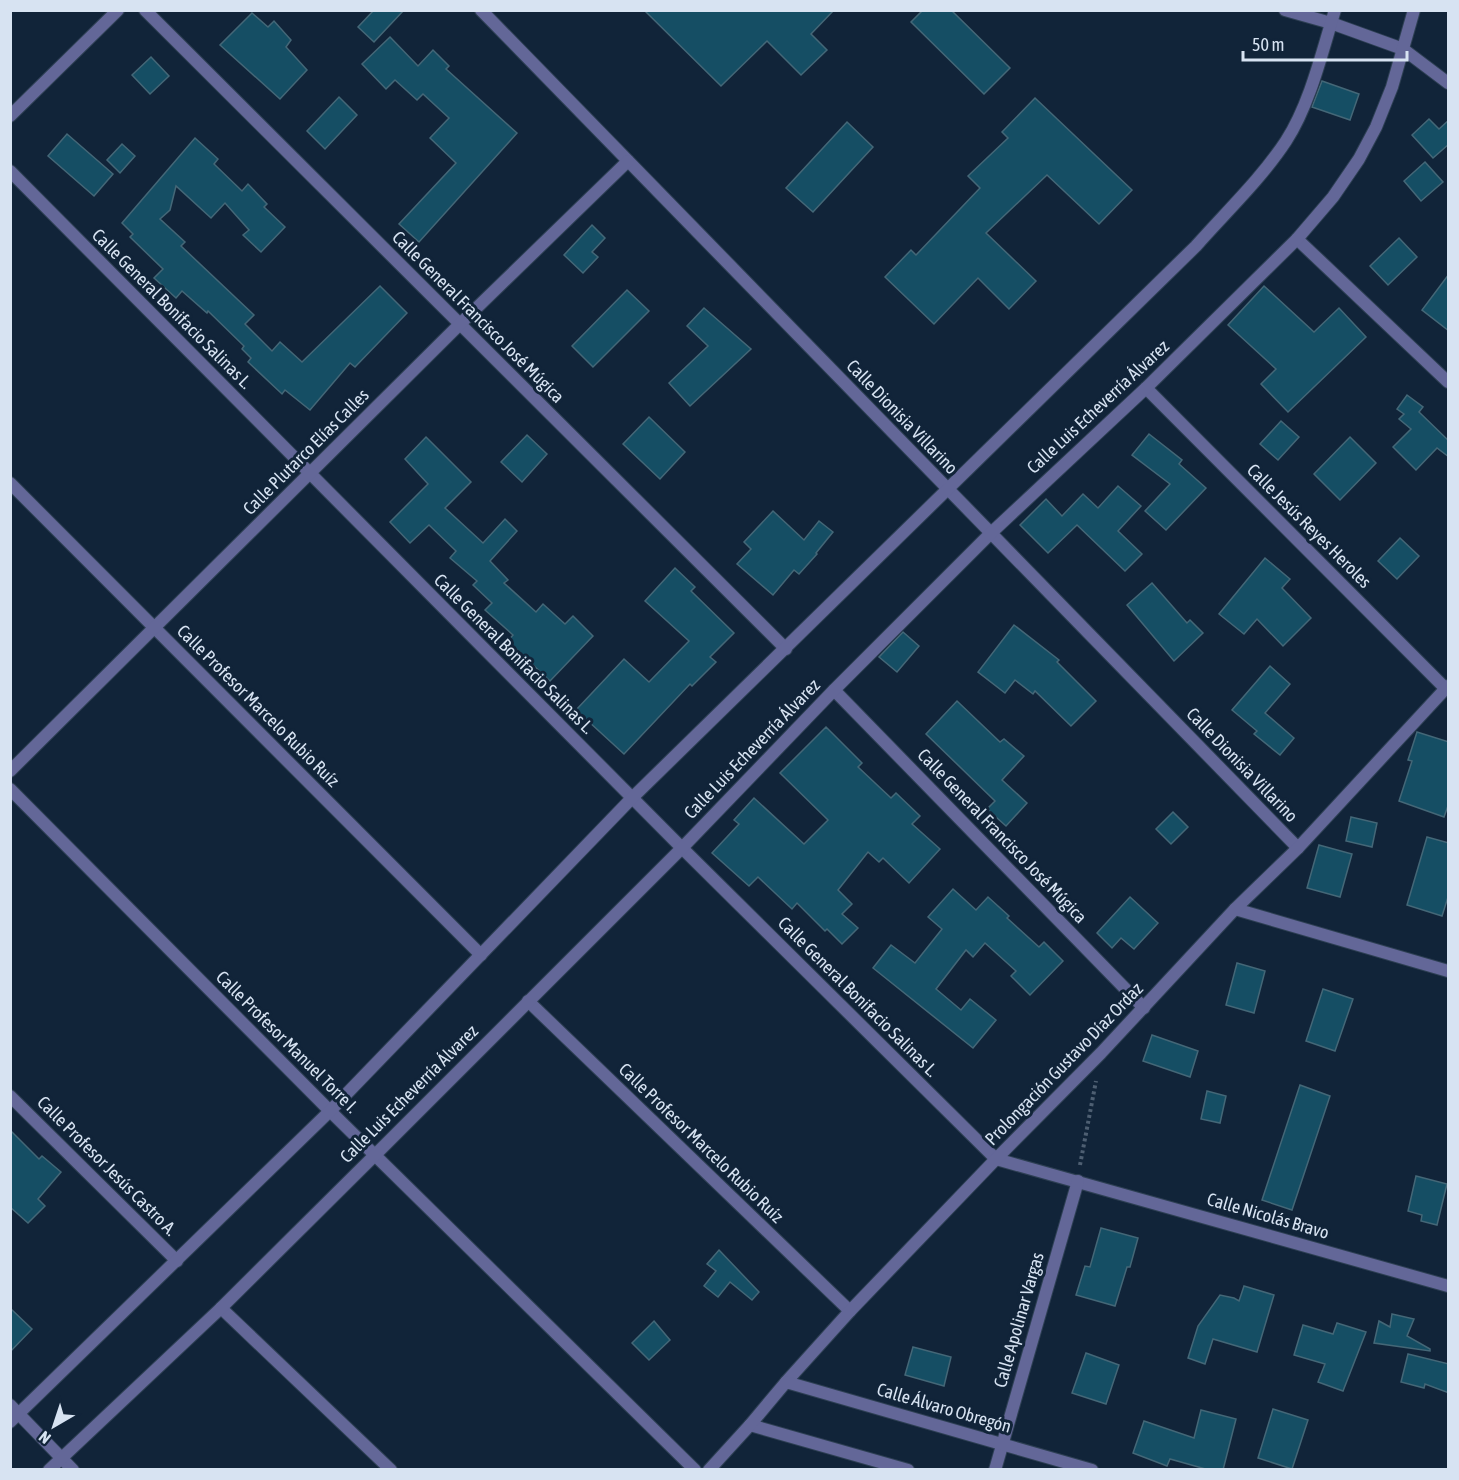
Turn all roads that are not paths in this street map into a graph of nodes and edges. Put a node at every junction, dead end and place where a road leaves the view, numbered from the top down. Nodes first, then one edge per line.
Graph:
1 (118, 10) edge
2 (145, 10) edge
3 (481, 10) edge
4 (1285, 10) edge
5 (1335, 10) edge
6 (1414, 10) edge
7 (1331, 23) junction
8 (1403, 49) junction
9 (1449, 83) edge
10 (10, 116) edge
11 (628, 161) junction
12 (10, 171) edge
13 (1297, 239) junction
14 (460, 324) junction
15 (1449, 382) edge
16 (1146, 388) junction
17 (310, 473) junction
18 (10, 483) edge
19 (948, 489) junction
20 (991, 533) junction
21 (155, 627) junction
22 (786, 649) junction
23 (1447, 688) edge
24 (834, 690) junction
25 (10, 771) edge
26 (10, 789) edge
27 (632, 798) junction
28 (682, 848) junction
29 (1298, 848) junction
30 (1235, 909) junction
31 (481, 955) junction
32 (1449, 971) edge
33 (528, 1000) junction
34 (1144, 1008) junction
35 (10, 1096) edge
36 (330, 1111) junction
37 (375, 1155) junction
38 (996, 1159) junction
39 (1078, 1181) junction
40 (177, 1261) junction
41 (1449, 1286) edge
42 (221, 1308) junction
43 (850, 1311) junction
44 (786, 1382) junction
45 (13, 1413) edge
46 (750, 1425) junction
47 (1002, 1444) junction
48 (61, 1458) junction
49 (49, 1470) edge
50 (73, 1470) edge
51 (391, 1470) edge
52 (695, 1470) edge
53 (709, 1470) edge
54 (908, 1470) edge
55 (995, 1470) edge
56 (1092, 1470) edge

1 - 10 street
2 - 14 street, Calle General Francisco José Múgica
3 - 11 street, Calle Dionisia Villarino
4 - 7 street
5 - 7 street
6 - 8 street, Calle Luis Echeverría Álvarez
7 - 8 street
7 - 19 street
8 - 9 street
8 - 13 street, Calle Luis Echeverría Álvarez
11 - 14 street, Calle Plutarco Elías Calles
11 - 19 street, Calle Dionisia Villarino
12 - 17 street, Calle General Bonifacio Salinas L.
13 - 15 street
13 - 16 street, Calle Luis Echeverría Álvarez
14 - 17 street, Calle Plutarco Elías Calles
14 - 22 street, Calle General Francisco José Múgica
16 - 20 street, Calle Luis Echeverría Álvarez
16 - 23 street, Calle Jesús Reyes Heroles
17 - 21 street, Calle Plutarco Elías Calles
17 - 27 street, Calle General Bonifacio Salinas L.
18 - 21 street, Calle Profesor Marcelo Rubio Ruíz
19 - 20 street, Calle Dionisia Villarino
19 - 22 street
20 - 24 street, Calle Luis Echeverría Álvarez
20 - 29 street, Calle Dionisia Villarino
21 - 25 street, Calle Plutarco Elías Calles
21 - 31 street, Calle Profesor Marcelo Rubio Ruíz
22 - 27 street
23 - 29 street, Prolongación Gustavo Díaz Ordaz
24 - 28 street, Calle Luis Echeverría Álvarez
24 - 34 street, Calle General Francisco José Múgica
26 - 36 street, Calle Profesor Manuel Torre I.
27 - 28 street, Calle General Bonifacio Salinas L.
27 - 31 street
28 - 33 street, Calle Luis Echeverría Álvarez
28 - 38 street, Calle General Bonifacio Salinas L.
29 - 30 street, Prolongación Gustavo Díaz Ordaz
30 - 32 street
30 - 34 street, Prolongación Gustavo Díaz Ordaz
31 - 36 street
33 - 37 street, Calle Luis Echeverría Álvarez
33 - 43 street, Calle Profesor Marcelo Rubio Ruíz
34 - 38 street, Prolongación Gustavo Díaz Ordaz
35 - 40 street, Calle Profesor Jesús Castro A.
36 - 37 street, Calle Profesor Manuel Torre I.
36 - 40 street
37 - 42 street, Calle Luis Echeverría Álvarez
37 - 52 street, Calle Profesor Manuel Torre I.
38 - 39 street, Calle Nicolás Bravo
38 - 43 street, Prolongación Gustavo Díaz Ordaz
39 - 41 street, Calle Nicolás Bravo
39 - 47 street, Calle Apolinar Vargas
40 - 45 street
42 - 48 street, Calle Luis Echeverría Álvarez
42 - 51 street
43 - 44 street, Prolongación Gustavo Díaz Ordaz
44 - 46 street, Prolongación Gustavo Díaz Ordaz
44 - 47 street, Calle Álvaro Obregón
45 - 48 street
46 - 53 street, Prolongación Gustavo Díaz Ordaz
46 - 54 street
47 - 55 street, Calle Apolinar Vargas
47 - 56 street, Calle Álvaro Obregón
48 - 49 street, Calle Luis Echeverría Álvarez
48 - 50 street

